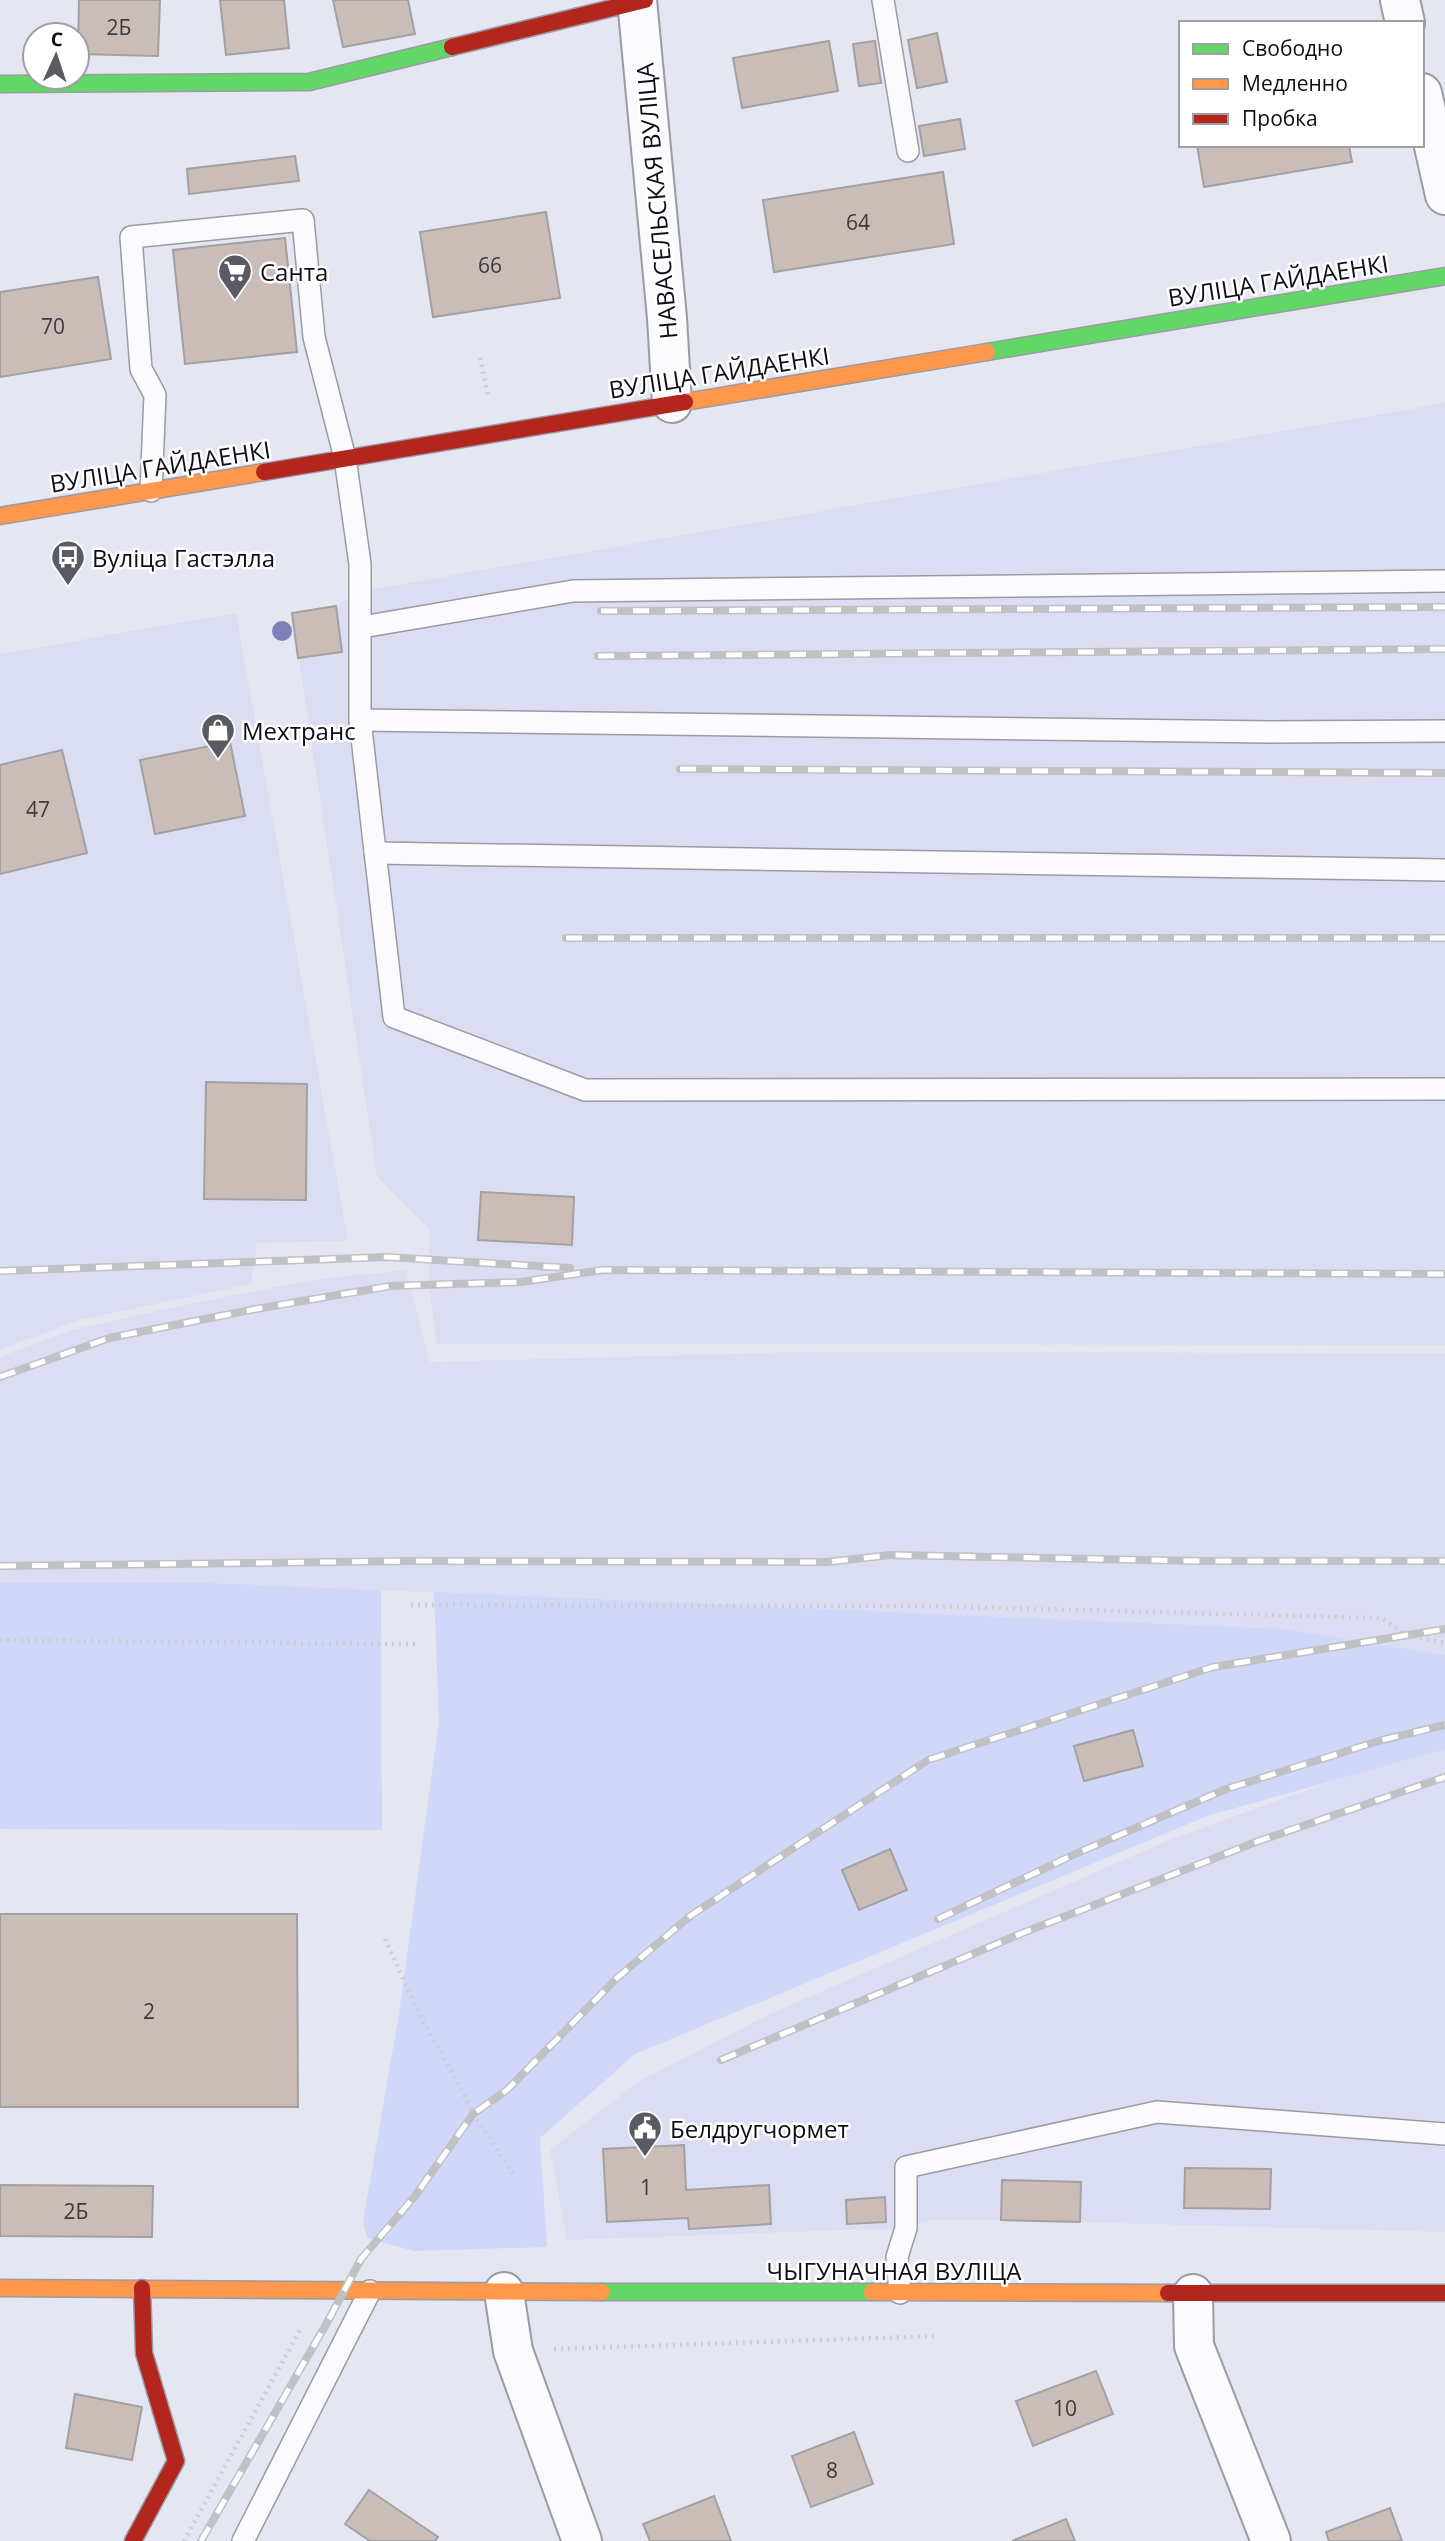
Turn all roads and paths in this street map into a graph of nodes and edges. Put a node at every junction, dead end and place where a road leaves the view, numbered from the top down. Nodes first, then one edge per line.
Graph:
1 (883, 0) edge
2 (1400, 0) edge
3 (640, 1) edge
4 (1405, 21) edge
5 (0, 84) edge
6 (1424, 102) edge
7 (908, 151) dead end
8 (1445, 195) edge
9 (1445, 276) edge
10 (672, 403) junction
11 (345, 458) junction
12 (151, 491) junction
13 (0, 516) edge
14 (1445, 581) edge
15 (362, 627) junction
16 (360, 720) junction
17 (1445, 731) edge
18 (375, 853) junction
19 (1445, 870) edge
20 (1445, 1089) edge
21 (411, 1605) dead end
22 (0, 1640) edge
23 (1445, 1643) edge
24 (418, 1644) dead end
25 (385, 1939) dead end
26 (1445, 2134) edge
27 (514, 2175) dead end
28 (0, 2288) edge
29 (142, 2288) junction
30 (370, 2291) junction
31 (503, 2292) junction
32 (900, 2293) junction
33 (1194, 2294) junction
34 (1445, 2294) edge
35 (303, 2325) dead end
36 (938, 2336) dead end
37 (513, 2351) junction
38 (133, 2541) edge
39 (184, 2541) edge
40 (243, 2541) edge
41 (582, 2541) edge
42 (1271, 2541) edge

1 - 7 lane
2 - 4 street
3 - 5 street
3 - 10 street, НАВАСЕЛЬСКАЯ ВУЛІЦА
6 - 8 street
9 - 10 street, ВУЛІЦА ГАЙДАЕНКІ
10 - 11 street, ВУЛІЦА ГАЙДАЕНКІ
11 - 12 street, ВУЛІЦА ГАЙДАЕНКІ
11 - 12 lane
11 - 15 lane
12 - 13 street, ВУЛІЦА ГАЙДАЕНКІ
14 - 15 lane
15 - 16 lane
16 - 17 lane
16 - 18 lane
18 - 19 lane
18 - 20 lane
21 - 23 path
22 - 24 path
25 - 27 path
26 - 32 lane
28 - 29 street, ЧЫГУНАЧНАЯ ВУЛІЦА
29 - 30 street, ЧЫГУНАЧНАЯ ВУЛІЦА
29 - 38 street
30 - 31 street, ЧЫГУНАЧНАЯ ВУЛІЦА
30 - 40 lane
31 - 32 street, ЧЫГУНАЧНАЯ ВУЛІЦА
31 - 37 street
32 - 33 street, ЧЫГУНАЧНАЯ ВУЛІЦА
33 - 34 street, ЧЫГУНАЧНАЯ ВУЛІЦА
33 - 42 street
35 - 39 path
36 - 37 path
37 - 41 street

